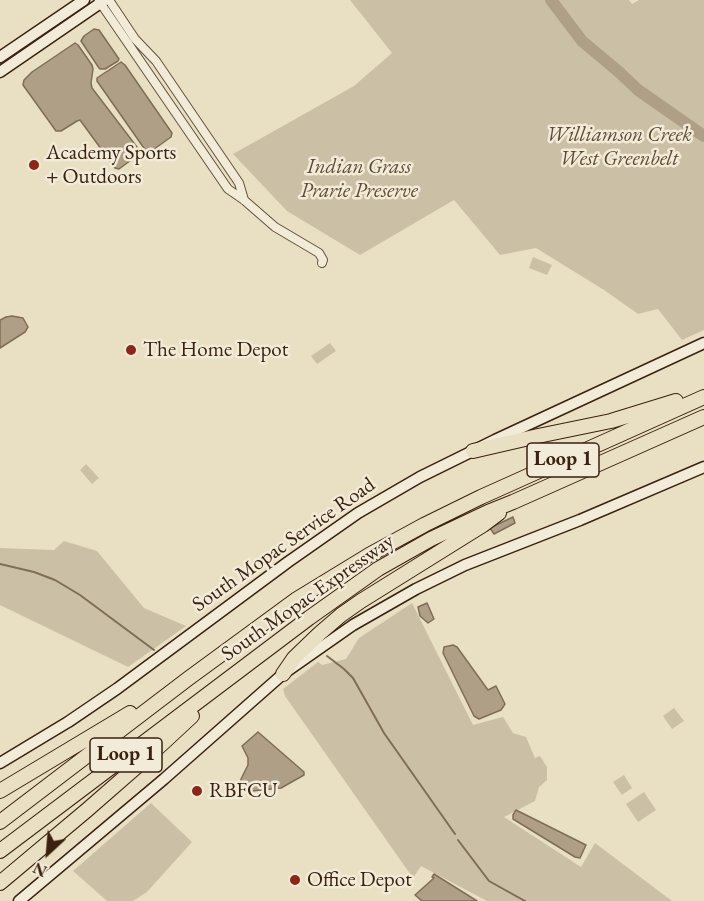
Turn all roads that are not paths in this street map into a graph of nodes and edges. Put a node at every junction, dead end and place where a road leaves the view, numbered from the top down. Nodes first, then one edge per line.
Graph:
1 (84, 0) edge
2 (103, 1) edge
3 (0, 57) edge
4 (0, 72) edge
5 (244, 200) junction
6 (322, 263) dead end
7 (704, 343) edge
8 (704, 396) edge
9 (704, 417) edge
10 (473, 451) junction
11 (704, 467) edge
12 (513, 502) junction
13 (253, 660) junction
14 (283, 674) junction
15 (189, 678) junction
16 (0, 763) edge
17 (0, 791) edge
18 (0, 822) edge
19 (0, 851) edge
20 (0, 883) edge
21 (19, 901) edge

1 - 3 main road
2 - 4 main road
2 - 5 street
2 - 5 street
5 - 6 street
7 - 10 main road, South Mopac Service Road
8 - 10 highway
8 - 15 highway, South Mopac Expressway / Loop 1
9 - 12 highway, South Mopac Expressway / Loop 1
10 - 16 main road, South Mopac Service Road
11 - 14 main road
12 - 13 highway, South Mopac Expressway / Loop 1
12 - 14 highway
13 - 19 highway, South Mopac Expressway / Loop 1
13 - 20 highway
14 - 21 main road
15 - 17 highway
15 - 18 highway, South Mopac Expressway / Loop 1

